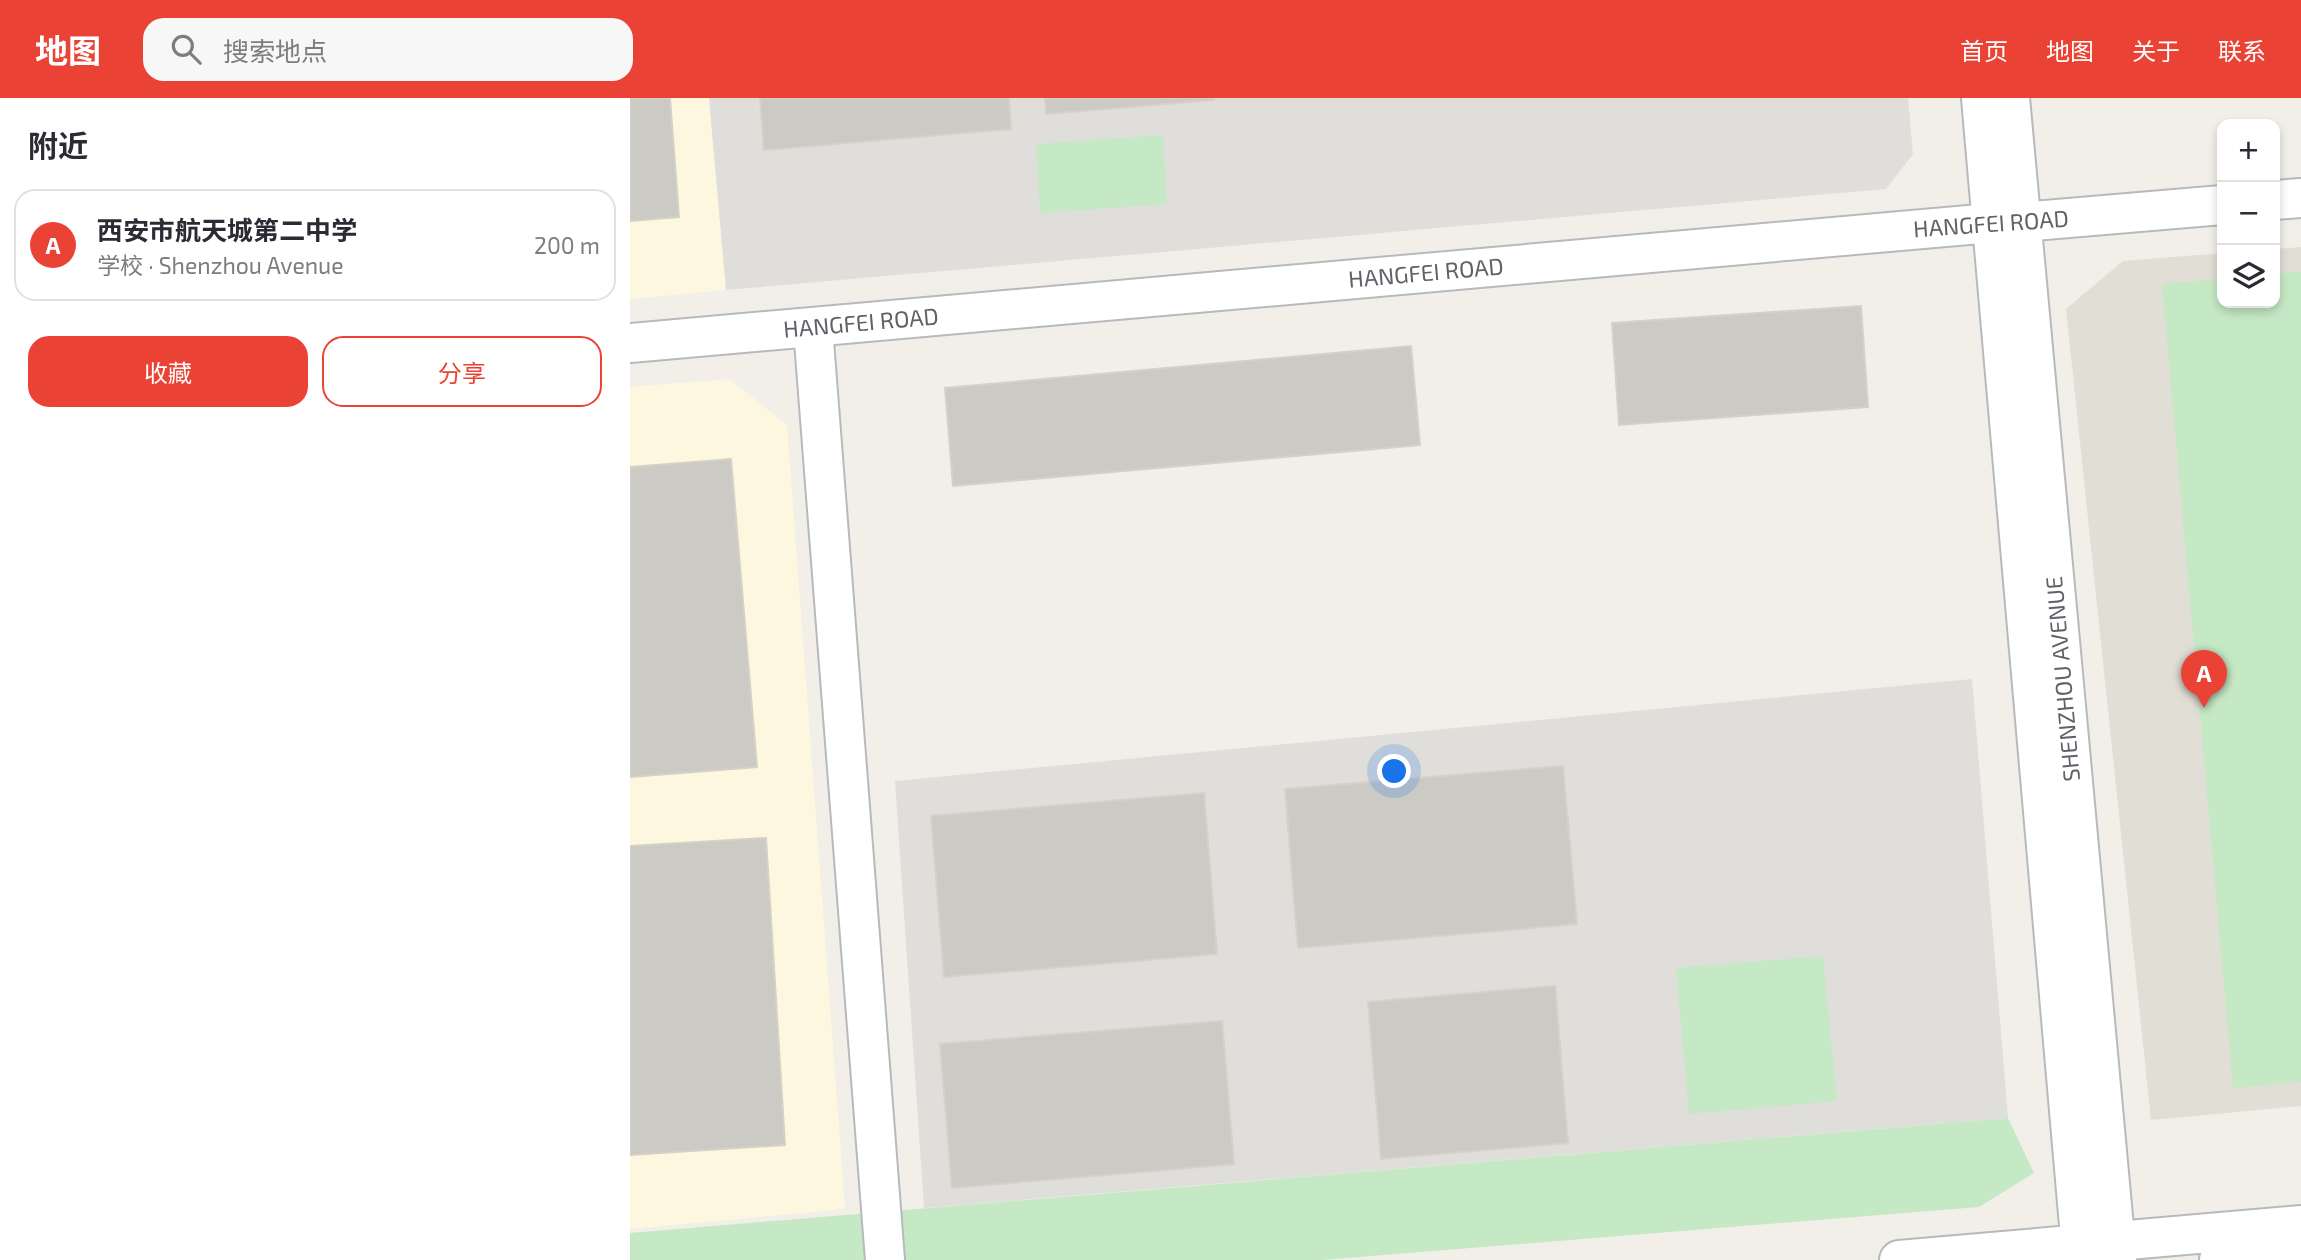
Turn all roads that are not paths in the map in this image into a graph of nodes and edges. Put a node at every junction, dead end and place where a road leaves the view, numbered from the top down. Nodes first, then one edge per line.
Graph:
1 (1981, 98) edge
2 (2010, 98) edge
3 (2301, 198) edge
4 (2280, 200) edge
5 (2217, 205) edge
6 (2006, 222) junction
7 (813, 328) junction
8 (630, 343) edge
9 (2301, 1225) edge
10 (2098, 1252) edge
11 (2301, 1252) edge
12 (885, 1260) edge
13 (1899, 1260) edge
14 (2219, 1260) edge

1 - 6 street, SHENZHOU AVENUE
2 - 6 street, SHENZHOU AVENUE
3 - 4 street
5 - 6 street, HANGFEI ROAD
6 - 7 street, HANGFEI ROAD
6 - 10 street, SHENZHOU AVENUE
7 - 8 street, HANGFEI ROAD
7 - 12 street
9 - 10 street
10 - 13 street
11 - 14 street

